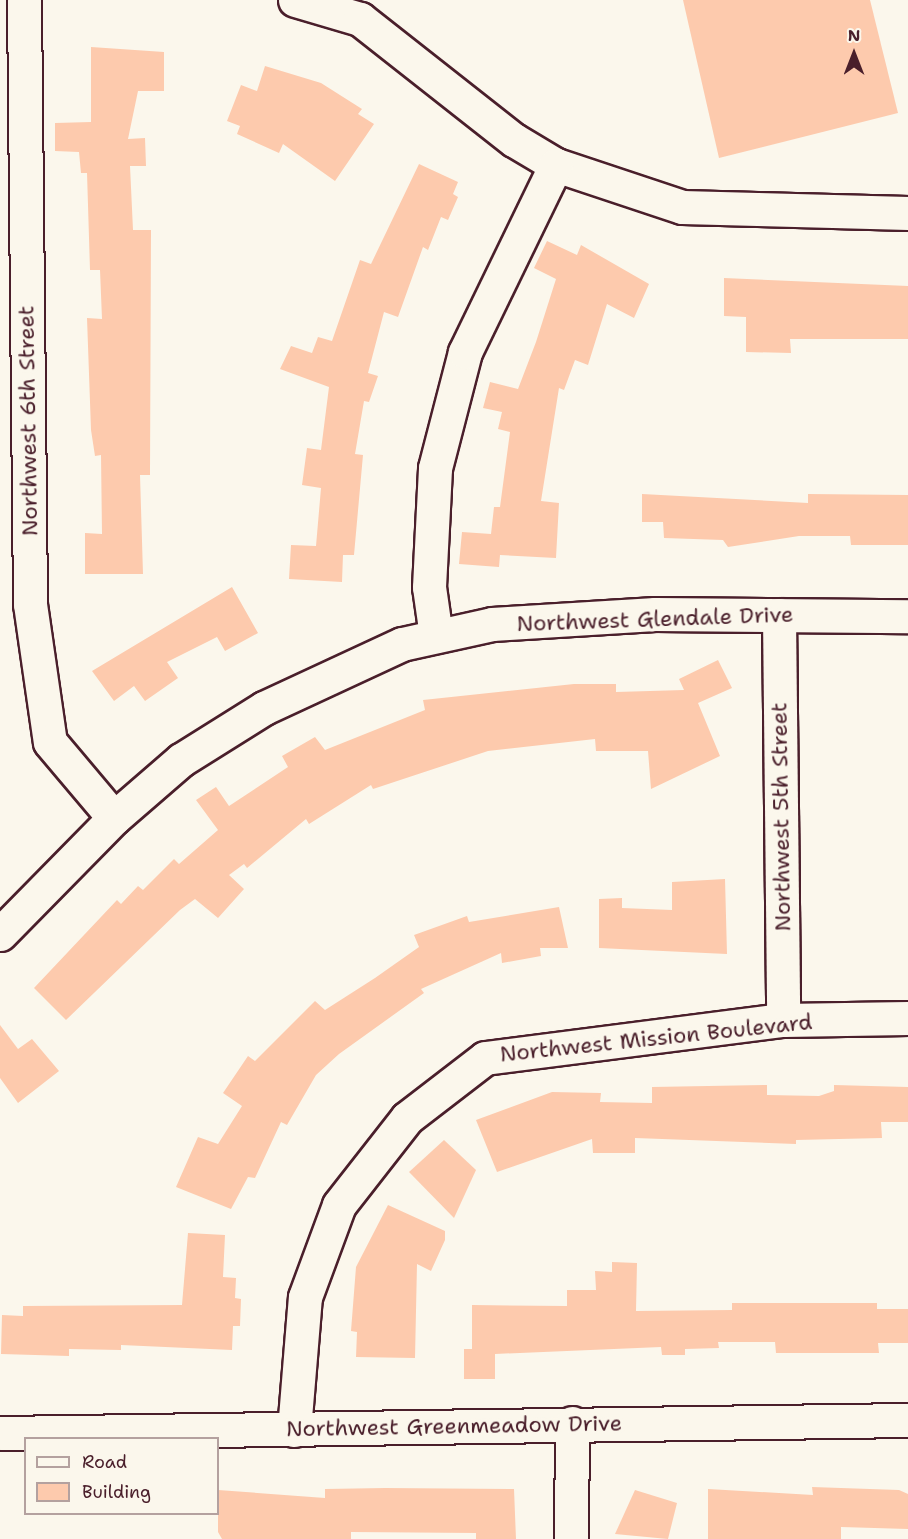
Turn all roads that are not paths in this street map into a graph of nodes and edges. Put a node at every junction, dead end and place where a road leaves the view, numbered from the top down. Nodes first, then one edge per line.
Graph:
1 (24, 0) edge
2 (295, 0) edge
3 (556, 165) junction
4 (908, 213) edge
5 (779, 615) junction
6 (908, 616) edge
7 (436, 636) junction
8 (114, 818) junction
9 (0, 934) edge
10 (908, 1018) edge
11 (783, 1020) junction
12 (908, 1420) edge
13 (572, 1424) junction
14 (294, 1430) junction
15 (0, 1433) edge
16 (570, 1539) edge

1 - 8 street, Northwest 6th Street
2 - 3 street
3 - 4 street
3 - 7 street
5 - 6 street, Northwest Glendale Drive
5 - 7 street, Northwest Glendale Drive
5 - 11 street, Northwest 5th Street
7 - 8 street, Northwest Glendale Drive
8 - 9 street, Northwest Glendale Drive
10 - 11 street, Northwest Mission Boulevard
11 - 14 street, Northwest Mission Boulevard
12 - 13 street, Northwest Greenmeadow Drive
13 - 14 street, Northwest Greenmeadow Drive
13 - 16 street
14 - 15 street, Northwest Greenmeadow Drive

